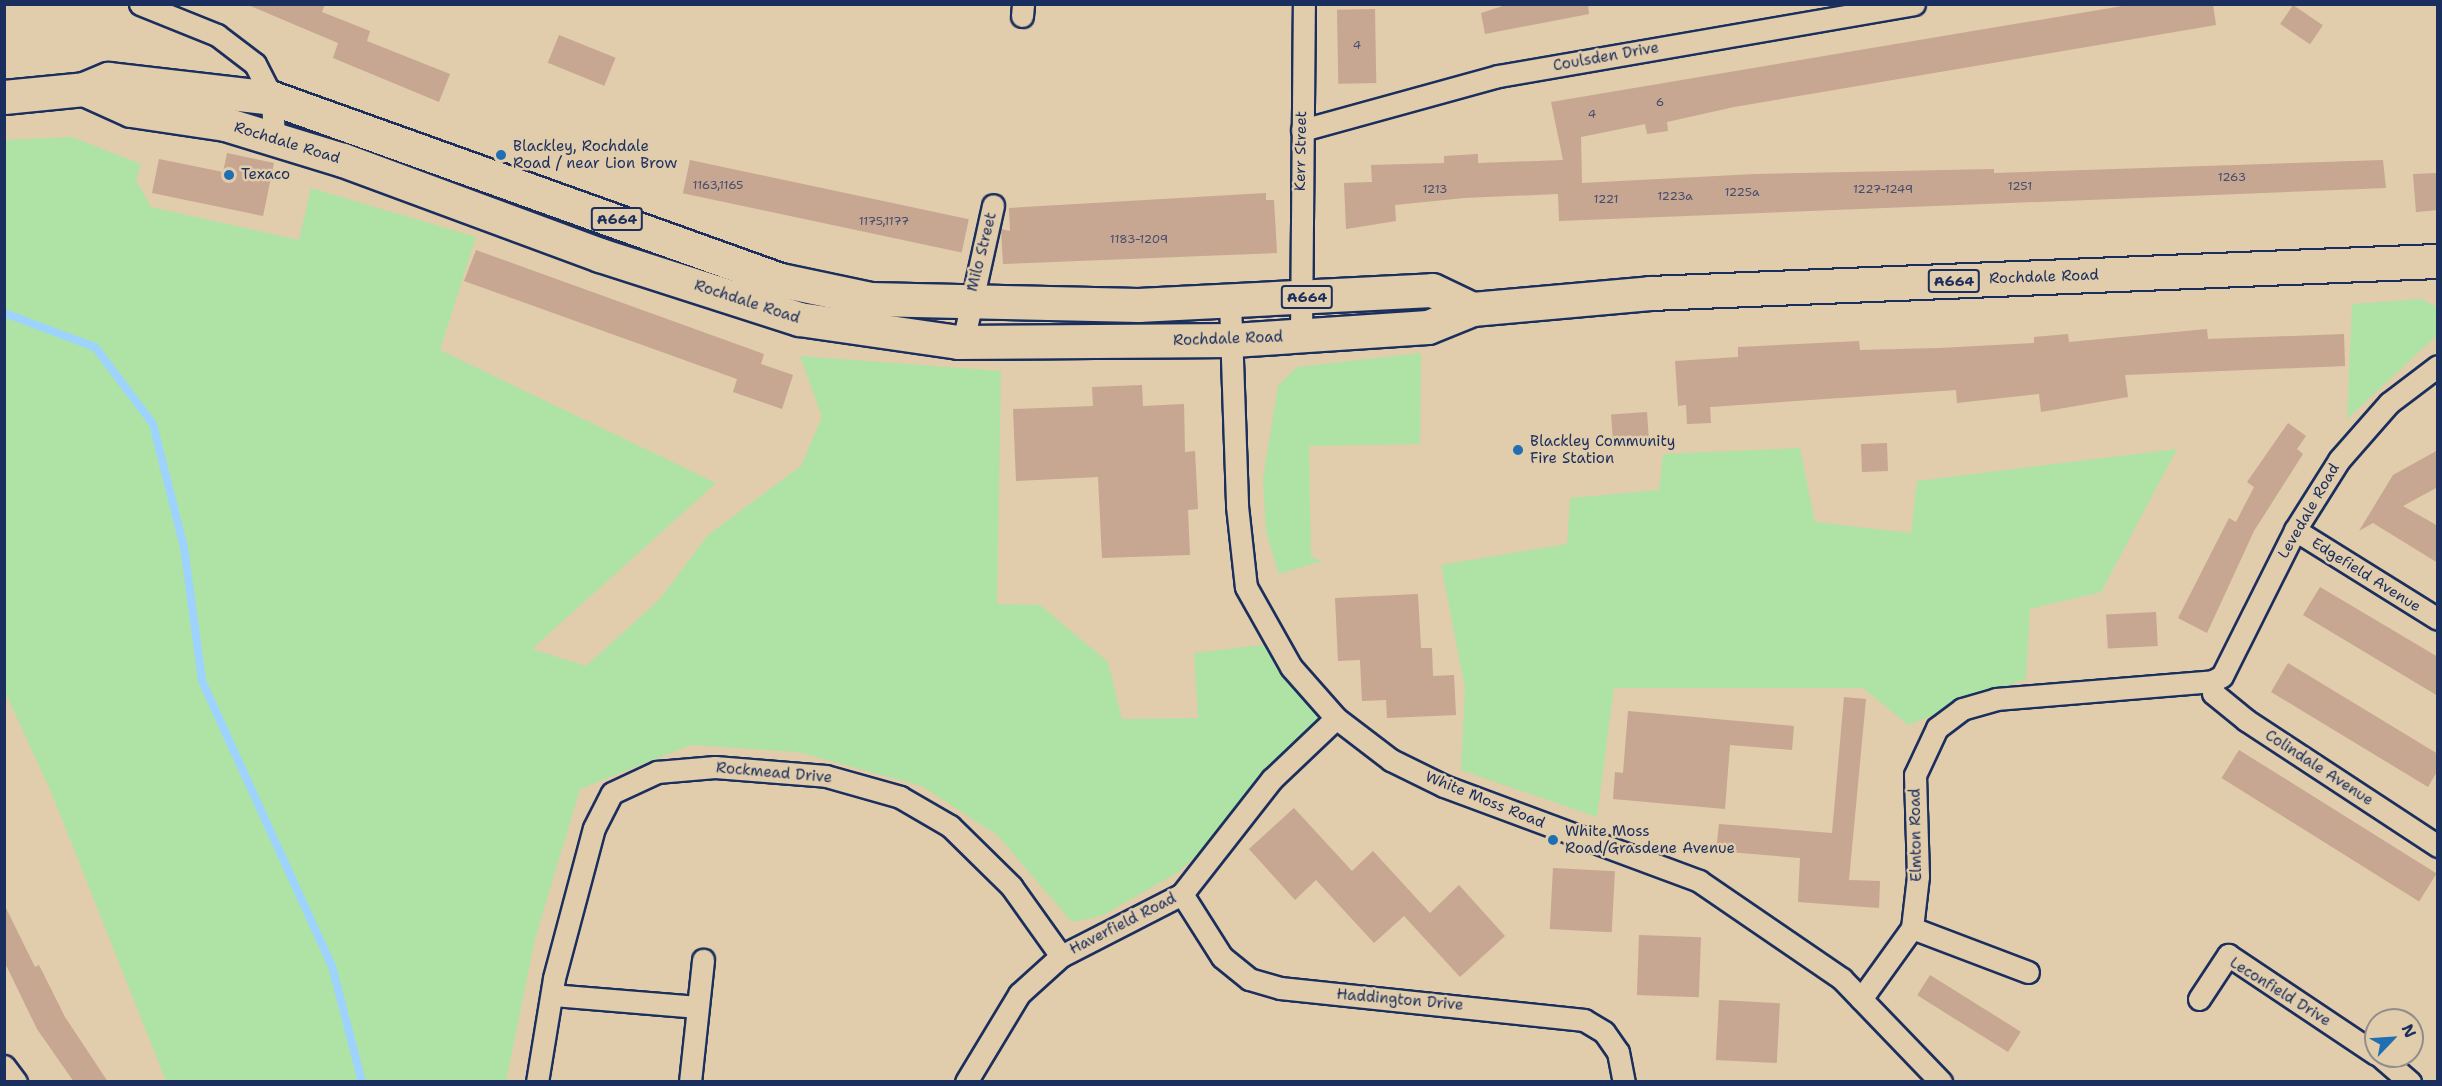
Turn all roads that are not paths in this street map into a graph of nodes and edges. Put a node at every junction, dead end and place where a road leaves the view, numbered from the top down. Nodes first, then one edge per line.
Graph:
1 (140, 4) edge
2 (1304, 4) edge
3 (1914, 4) edge
4 (84, 89) junction
5 (4, 97) edge
6 (272, 98) junction
7 (1302, 130) junction
8 (274, 139) junction
9 (993, 205) dead end
10 (2438, 261) edge
11 (1299, 298) junction
12 (970, 300) junction
13 (1230, 302) junction
14 (1472, 309) junction
15 (1301, 336) junction
16 (1233, 340) junction
17 (963, 342) junction
18 (2438, 366) edge
19 (2295, 530) junction
20 (2438, 619) edge
21 (2213, 681) junction
22 (1336, 718) junction
23 (2438, 846) edge
24 (1182, 894) junction
25 (1912, 928) junction
26 (1061, 956) junction
27 (703, 960) dead end
28 (2028, 972) dead end
29 (552, 995) junction
30 (1862, 999) junction
31 (2199, 999) dead end
32 (697, 1007) junction
33 (2364, 1046) edge
34 (4, 1065) edge
35 (2393, 1068) edge
36 (16, 1082) edge
37 (537, 1082) edge
38 (690, 1082) edge
39 (966, 1082) edge
40 (1624, 1082) edge
41 (1941, 1082) edge
42 (2410, 1082) edge

1 - 6 street
2 - 7 street, Kerr Street
3 - 7 street, Coulsden Drive
4 - 5 main road, Rochdale Road / A664
4 - 6 main road, Rochdale Road / A664
4 - 8 main road, Rochdale Road
6 - 8 street
6 - 12 main road, Rochdale Road / A664
7 - 11 street, Kerr Street
8 - 17 main road, Rochdale Road
9 - 12 street, Milo Street
10 - 14 main road, Rochdale Road / A664
11 - 13 main road, Rochdale Road / A664
11 - 14 main road, Rochdale Road / A664
11 - 15 street, Kerr Street
12 - 13 main road, Rochdale Road / A664
12 - 17 street, Milo Street
13 - 16 street, White Moss Road
14 - 15 main road, Rochdale Road
15 - 16 main road, Rochdale Road
16 - 17 main road, Rochdale Road
16 - 22 street, White Moss Road
18 - 19 street, Levedale Road
19 - 20 street, Edgefield Avenue
19 - 21 street, Levedale Road
21 - 23 street, Colindale Avenue
21 - 25 street, Elmton Road
22 - 24 street, Haverfield Road
22 - 30 street, White Moss Road
24 - 26 street, Haverfield Road
24 - 40 street, Haddington Drive
25 - 28 street
25 - 30 street, Elmton Road
26 - 29 street, Rockmead Drive
26 - 39 street, Haverfield Road
27 - 32 street
29 - 32 street
29 - 37 street, Rockmead Drive
30 - 41 street, White Moss Road
31 - 33 street, Leconfield Drive
32 - 38 street
34 - 36 street
35 - 42 street, Leconfield Drive

